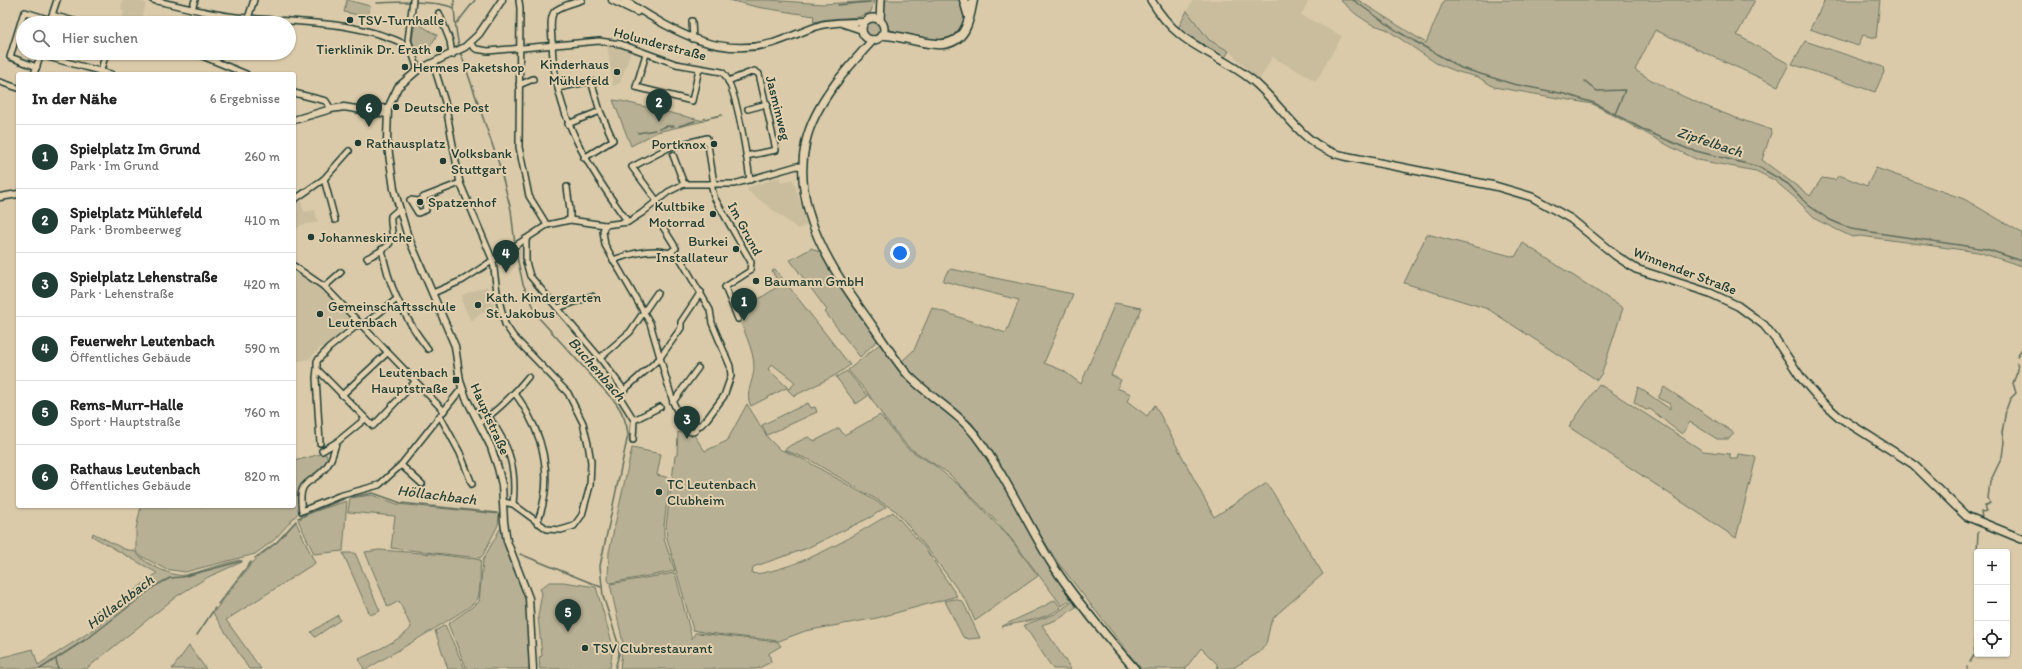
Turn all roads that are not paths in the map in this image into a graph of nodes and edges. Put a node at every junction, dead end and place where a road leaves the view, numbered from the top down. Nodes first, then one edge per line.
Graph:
1 (57, 0) edge
2 (153, 0) edge
3 (195, 0) edge
4 (254, 0) edge
5 (502, 0) edge
6 (582, 0) edge
7 (612, 0) edge
8 (624, 0) edge
9 (964, 0) edge
10 (973, 0) edge
11 (1151, 0) edge
12 (413, 1) edge
13 (519, 1) edge
14 (575, 2) edge
15 (880, 3) edge
16 (192, 9) junction
17 (439, 13) dead end
18 (23, 16) edge
19 (40, 16) edge
20 (52, 16) edge
21 (236, 16) edge
22 (249, 16) edge
23 (969, 17) junction
24 (876, 19) junction
25 (296, 21) edge
26 (692, 21) dead end
27 (864, 22) junction
28 (837, 23) junction
29 (667, 27) junction
30 (862, 30) junction
31 (883, 32) junction
32 (16, 38) edge
33 (693, 39) junction
34 (869, 39) junction
35 (467, 45) junction
36 (552, 45) junction
37 (409, 46) junction
38 (520, 48) junction
39 (453, 54) junction
40 (646, 54) junction
41 (16, 59) edge
42 (18, 60) edge
43 (39, 60) edge
44 (60, 60) edge
45 (104, 60) edge
46 (209, 60) edge
47 (433, 63) junction
48 (36, 67) junction
49 (699, 69) junction
50 (418, 70) junction
51 (232, 71) edge
52 (35, 72) edge
53 (97, 72) edge
54 (100, 72) edge
55 (533, 80) dead end
56 (728, 80) junction
57 (0, 82) edge
58 (519, 85) junction
59 (16, 87) edge
60 (558, 88) junction
61 (296, 94) edge
62 (767, 104) junction
63 (331, 108) junction
64 (748, 109) dead end
65 (387, 111) junction
66 (600, 111) junction
67 (296, 119) edge
68 (568, 124) junction
69 (349, 151) dead end
70 (673, 155) dead end
71 (746, 156) junction
72 (584, 158) junction
73 (803, 167) junction
74 (324, 179) junction
75 (750, 180) junction
76 (460, 183) junction
77 (684, 184) junction
78 (713, 184) junction
79 (567, 187) dead end
80 (16, 194) edge
81 (0, 197) edge
82 (424, 197) dead end
83 (296, 199) edge
84 (657, 201) junction
85 (399, 209) junction
86 (335, 220) dead end
87 (570, 220) junction
88 (628, 222) junction
89 (547, 225) junction
90 (605, 225) junction
91 (663, 227) dead end
92 (526, 239) junction
93 (382, 249) junction
94 (669, 253) junction
95 (367, 258) dead end
96 (613, 260) junction
97 (493, 261) junction
98 (296, 267) edge
99 (341, 272) dead end
100 (324, 287) junction
101 (701, 292) junction
102 (433, 293) junction
103 (657, 293) dead end
104 (592, 296) dead end
105 (397, 299) junction
106 (558, 308) junction
107 (644, 312) junction
108 (738, 319) dead end
109 (361, 324) junction
110 (428, 349) dead end
111 (387, 353) junction
112 (600, 358) junction
113 (659, 359) junction
114 (317, 366) junction
115 (698, 368) dead end
116 (528, 377) dead end
117 (415, 382) junction
118 (462, 388) junction
119 (624, 390) junction
120 (514, 393) junction
121 (342, 395) junction
122 (673, 402) junction
123 (660, 406) dead end
124 (444, 411) junction
125 (440, 416) junction
126 (489, 417) junction
127 (365, 419) junction
128 (634, 420) junction
129 (479, 423) junction
130 (688, 424) junction
131 (696, 426) junction
132 (633, 440) dead end
133 (337, 442) junction
134 (320, 443) dead end
135 (322, 451) dead end
136 (401, 465) junction
137 (422, 484) dead end
138 (472, 484) dead end
139 (503, 502) junction
140 (513, 504) junction
141 (537, 523) junction
142 (2022, 539) edge
143 (533, 669) edge
144 (1135, 669) edge

1 - 20 street
2 - 16 street
3 - 16 street
4 - 22 street
5 - 35 street
6 - 14 street
7 - 29 street
8 - 29 street
9 - 23 highway
10 - 23 highway
11 - 142 main road, Winnender Straße
12 - 37 street
13 - 38 street
14 - 36 street
15 - 24 main road
16 - 21 street
17 - 39 street
18 - 19 street
23 - 31 highway
24 - 27 main road
24 - 31 main road
25 - 37 street
26 - 33 street
27 - 28 street
27 - 30 main road
28 - 30 street
28 - 33 street
29 - 33 street
30 - 34 main road
31 - 34 main road
32 - 41 street
34 - 73 main road
35 - 38 street, Holunderstraße
35 - 39 street
36 - 38 street, Holunderstraße
36 - 40 street, Holunderstraße
36 - 60 street
37 - 50 street
38 - 58 street
39 - 47 street
40 - 49 street, Holunderstraße
40 - 49 street
42 - 48 street
43 - 48 street
44 - 53 street
45 - 54 street
46 - 51 street
47 - 50 street
47 - 76 street
48 - 52 street
49 - 56 street, Holunderstraße
50 - 65 street
55 - 58 street
56 - 62 street, Jasminweg
56 - 71 street
57 - 59 street
58 - 89 street
60 - 66 street
60 - 68 street
61 - 63 street
62 - 64 street
62 - 71 street, Jasminweg
63 - 65 street
63 - 67 street
65 - 85 street, Hauptstraße
66 - 68 street
66 - 72 street
68 - 72 street
69 - 74 street
70 - 77 street
71 - 75 street
72 - 88 street
73 - 75 street
73 - 144 main road
74 - 83 street
74 - 86 street
75 - 78 street
76 - 82 street
76 - 97 street
77 - 78 street
77 - 84 street
78 - 84 street
78 - 108 street, Im Grund
79 - 87 street
80 - 81 street
84 - 88 street
85 - 93 street
85 - 102 street, Hauptstraße
87 - 89 street
87 - 90 street
88 - 90 street
89 - 92 street
90 - 96 street
91 - 94 street
92 - 97 street
92 - 106 street
93 - 95 street
93 - 105 street
94 - 96 street
94 - 101 street
96 - 107 street
97 - 102 street
97 - 141 street
98 - 100 street
99 - 100 street
100 - 109 street
101 - 113 street
101 - 131 street
102 - 118 street, Hauptstraße
103 - 107 street
104 - 106 street
105 - 109 street
105 - 110 street
106 - 112 street
107 - 112 street
107 - 113 street
109 - 111 street
109 - 114 street
111 - 117 street
111 - 121 street
112 - 119 street
113 - 119 street
113 - 122 street
114 - 121 street
114 - 134 street
115 - 122 street
116 - 120 street
117 - 124 street
117 - 127 street
118 - 124 street
118 - 129 street, Hauptstraße
119 - 128 street
120 - 126 street
120 - 141 street
121 - 127 street
122 - 130 street
123 - 128 street
124 - 125 street
125 - 136 street
125 - 138 street
126 - 129 street
126 - 140 street
127 - 133 street
128 - 132 street
129 - 139 street, Hauptstraße
130 - 131 street
130 - 131 street
133 - 135 street
133 - 136 street
136 - 137 street
139 - 140 street
139 - 143 street, Hauptstraße
140 - 141 street

